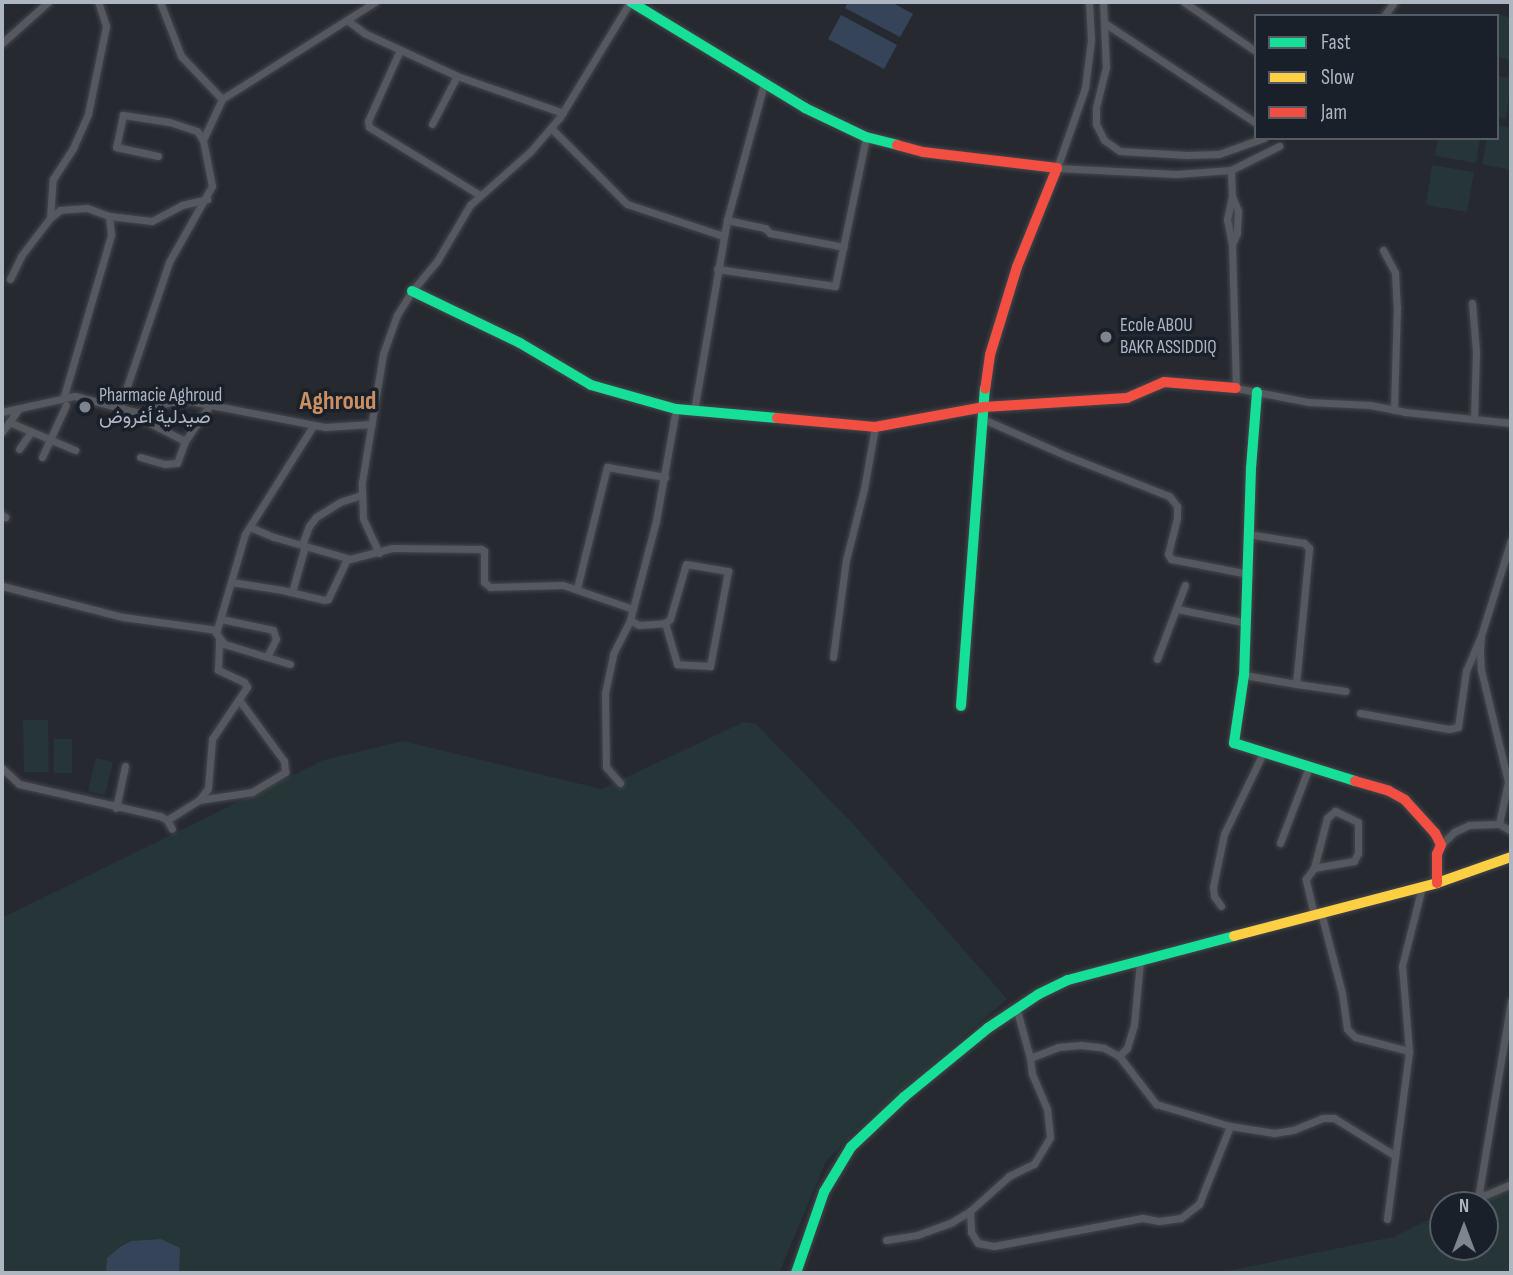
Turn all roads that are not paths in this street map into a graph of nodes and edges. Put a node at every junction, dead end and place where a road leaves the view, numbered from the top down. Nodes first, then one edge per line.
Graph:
1 (48, 2) edge
2 (98, 2) edge
3 (160, 2) edge
4 (375, 2) edge
5 (631, 2) edge
6 (1089, 2) edge
7 (1103, 2) edge
8 (1184, 2) edge
9 (347, 20) junction
10 (1106, 24) junction
11 (2, 43) edge
12 (400, 50) junction
13 (1254, 50) dead end
14 (457, 76) junction
15 (764, 84) junction
16 (222, 99) junction
17 (563, 113) junction
18 (1254, 122) edge
19 (432, 124) dead end
20 (551, 128) junction
21 (866, 137) junction
22 (203, 140) junction
23 (1262, 140) edge
24 (1279, 146) dead end
25 (158, 156) dead end
26 (1057, 168) junction
27 (1231, 170) junction
28 (480, 195) junction
29 (207, 199) junction
30 (109, 216) junction
31 (50, 218) junction
32 (727, 220) junction
33 (723, 236) junction
34 (844, 247) junction
35 (1383, 250) dead end
36 (718, 269) junction
37 (10, 279) dead end
38 (412, 291) junction
39 (1472, 303) dead end
40 (1236, 388) junction
41 (1258, 392) junction
42 (64, 396) junction
43 (66, 405) dead end
44 (210, 405) junction
45 (120, 407) junction
46 (984, 407) junction
47 (19, 409) junction
48 (676, 410) junction
49 (1394, 410) junction
50 (694, 411) junction
51 (2, 412) edge
52 (128, 412) junction
53 (1474, 418) junction
54 (983, 419) junction
55 (9, 422) junction
56 (1511, 423) edge
57 (372, 424) junction
58 (313, 426) junction
59 (875, 427) junction
60 (2, 432) edge
61 (31, 432) junction
62 (51, 440) junction
63 (186, 441) junction
64 (19, 449) dead end
65 (75, 450) dead end
66 (42, 457) dead end
67 (140, 457) dead end
68 (665, 477) junction
69 (361, 495) junction
70 (250, 527) junction
71 (1248, 534) junction
72 (1511, 540) edge
73 (304, 545) junction
74 (379, 553) junction
75 (347, 559) junction
76 (1249, 574) junction
77 (231, 582) junction
78 (1185, 585) dead end
79 (2, 586) edge
80 (577, 588) junction
81 (292, 592) junction
82 (633, 609) junction
83 (1177, 609) junction
84 (221, 619) junction
85 (630, 620) junction
86 (665, 623) junction
87 (1247, 623) junction
88 (217, 630) junction
89 (1481, 636) junction
90 (219, 640) junction
91 (267, 657) junction
92 (833, 657) dead end
93 (1157, 659) dead end
94 (290, 664) dead end
95 (1244, 675) junction
96 (1296, 684) junction
97 (1346, 691) dead end
98 (240, 701) junction
99 (961, 706) dead end
100 (1360, 713) dead end
101 (1263, 753) junction
102 (125, 766) dead end
103 (1309, 766) junction
104 (2, 768) edge
105 (620, 783) dead end
106 (199, 800) junction
107 (116, 808) junction
108 (167, 820) junction
109 (1499, 824) junction
110 (172, 829) dead end
111 (1511, 831) edge
112 (1280, 843) dead end
113 (1441, 845) junction
114 (1511, 857) edge
115 (1314, 868) junction
116 (1437, 883) junction
117 (1422, 887) junction
118 (1221, 906) dead end
119 (1317, 914) junction
120 (1140, 961) junction
121 (1511, 1001) edge
122 (1016, 1007) junction
123 (1409, 1051) junction
124 (1119, 1056) junction
125 (1030, 1058) junction
126 (1230, 1126) junction
127 (1394, 1155) junction
128 (1511, 1185) edge
129 (970, 1211) junction
130 (1387, 1219) dead end
131 (886, 1240) dead end
132 (796, 1273) edge

1 - 11 street
2 - 31 street
3 - 16 street
4 - 9 street
5 - 15 street
5 - 17 street
6 - 26 street
7 - 10 street
8 - 13 street
9 - 12 street
9 - 16 street
10 - 18 street
10 - 23 street
12 - 14 street
12 - 28 street
14 - 17 street
14 - 19 street
15 - 21 street
15 - 32 street
16 - 22 street
17 - 20 street
20 - 28 street
20 - 33 street
21 - 26 street
21 - 34 street
22 - 25 street
22 - 29 street
24 - 27 street
26 - 27 street
26 - 46 street
27 - 40 street
28 - 38 street
29 - 30 street
29 - 45 street
30 - 31 street
30 - 42 street
31 - 37 street
32 - 33 street
32 - 34 street
33 - 36 street
34 - 36 street
35 - 49 street
36 - 50 street
38 - 48 street
38 - 57 street
39 - 53 street
40 - 41 street
40 - 46 street
41 - 49 street
41 - 71 street
42 - 45 street
42 - 47 street
43 - 62 street
44 - 52 street
44 - 58 street
44 - 63 street
45 - 52 street
46 - 54 street
46 - 59 street
47 - 51 street
47 - 55 street
48 - 50 street
48 - 68 street
49 - 53 street
50 - 59 street
52 - 63 street
53 - 56 street
54 - 76 street
54 - 99 street
55 - 60 street
55 - 61 street
57 - 58 street
57 - 69 street
58 - 70 street
59 - 92 street
61 - 62 street
61 - 64 street
62 - 65 street
62 - 66 street
63 - 67 street
68 - 80 street
68 - 82 street
69 - 73 street
69 - 74 street
70 - 73 street
70 - 77 street
71 - 76 street
71 - 96 street
72 - 89 street
73 - 75 street
73 - 81 street
74 - 75 street
74 - 80 street
75 - 81 street
76 - 87 street
77 - 81 street
77 - 84 street
78 - 83 street
79 - 88 street
80 - 82 street
82 - 85 street
83 - 87 street
83 - 93 street
84 - 88 street
84 - 91 street
85 - 86 street
85 - 105 street
86 - 86 street
87 - 95 street
88 - 90 street
89 - 100 street
89 - 109 street
90 - 91 street
90 - 98 street
91 - 94 street
95 - 96 street
95 - 101 street
96 - 97 street
98 - 106 street
98 - 106 street
101 - 103 street
101 - 118 street
102 - 107 street
103 - 112 street
103 - 113 street
104 - 107 street
106 - 108 street
107 - 108 street
108 - 110 street
109 - 111 street
109 - 113 street
113 - 116 street
114 - 116 street
115 - 115 street
115 - 119 street
116 - 117 street
117 - 119 street
117 - 123 street
119 - 120 street
119 - 123 street
120 - 122 street
120 - 124 street
121 - 128 street
122 - 125 street
122 - 132 street
123 - 127 street
124 - 125 street
124 - 126 street
125 - 129 street
126 - 127 street
126 - 129 street
127 - 130 street
129 - 131 street

